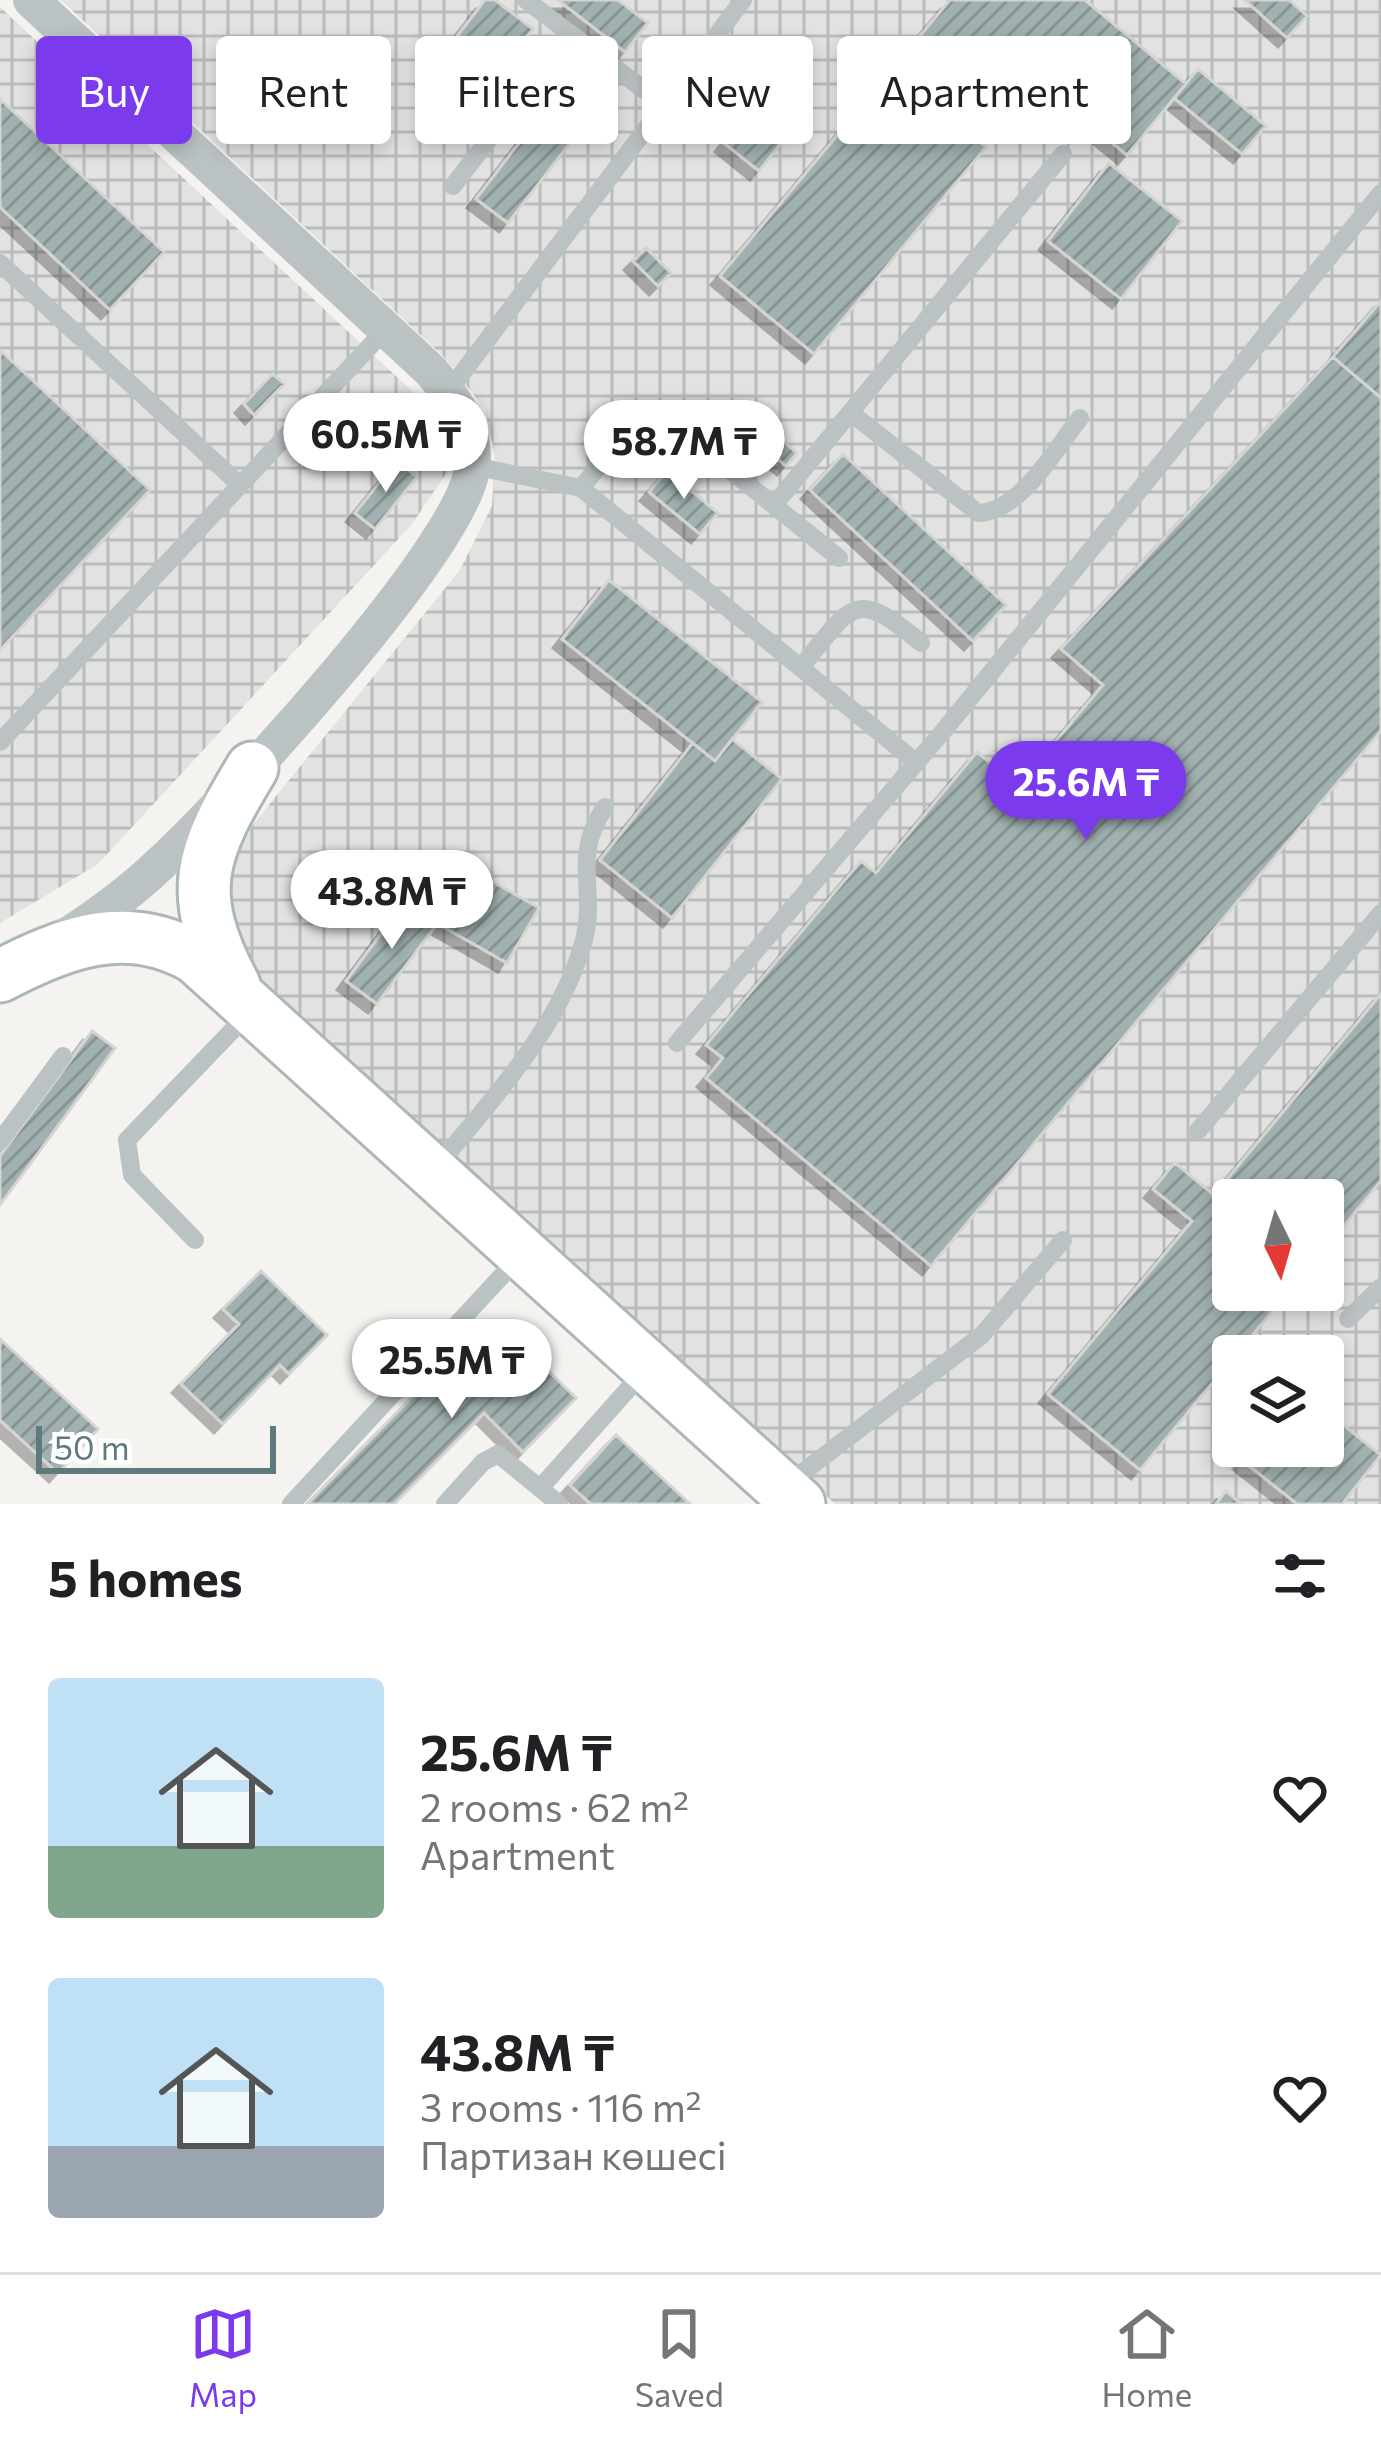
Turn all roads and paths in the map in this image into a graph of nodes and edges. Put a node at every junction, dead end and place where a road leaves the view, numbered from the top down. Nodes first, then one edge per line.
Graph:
1 (31, 0) edge
2 (526, 0) edge
3 (743, 0) edge
4 (570, 33) junction
5 (716, 36) edge
6 (642, 88) edge
7 (642, 134) edge
8 (1064, 154) dead end
9 (453, 186) dead end
10 (1381, 193) edge
11 (0, 263) edge
12 (386, 329) junction
13 (448, 392) junction
14 (850, 412) junction
15 (1080, 418) dead end
16 (473, 456) junction
17 (240, 485) junction
18 (581, 488) junction
19 (774, 505) junction
20 (839, 558) dead end
21 (921, 643) dead end
22 (801, 667) junction
23 (0, 742) edge
24 (917, 763) junction
25 (252, 768) junction
26 (605, 807) dead end
27 (1381, 913) edge
28 (5, 974) edge
29 (246, 1000) junction
30 (677, 1042) dead end
31 (63, 1056) dead end
32 (1197, 1132) dead end
33 (0, 1141) edge
34 (432, 1173) junction
35 (195, 1240) dead end
36 (1063, 1240) dead end
37 (521, 1255) junction
38 (1381, 1287) edge
39 (1348, 1319) dead end
40 (646, 1369) junction
41 (541, 1487) junction
42 (791, 1496) edge
43 (291, 1504) edge
44 (445, 1504) edge
45 (560, 1504) edge

1 - 12 street
2 - 4 lane
3 - 5 lane
4 - 6 lane
4 - 9 lane
7 - 13 lane
8 - 14 lane
10 - 24 lane
11 - 17 lane
12 - 13 street
12 - 17 lane
13 - 16 street
14 - 15 lane
14 - 19 lane
16 - 18 lane
16 - 25 street
17 - 23 lane
18 - 19 lane
18 - 22 lane
19 - 20 lane
21 - 22 lane
22 - 24 lane
24 - 30 lane
25 - 28 street
25 - 29 main road
26 - 34 lane
27 - 32 lane
28 - 29 main road
29 - 34 main road
29 - 35 lane
31 - 33 lane
34 - 37 main road
36 - 42 lane
37 - 40 main road
37 - 43 lane
38 - 39 lane
40 - 41 lane
40 - 42 main road
41 - 44 lane
41 - 45 lane

